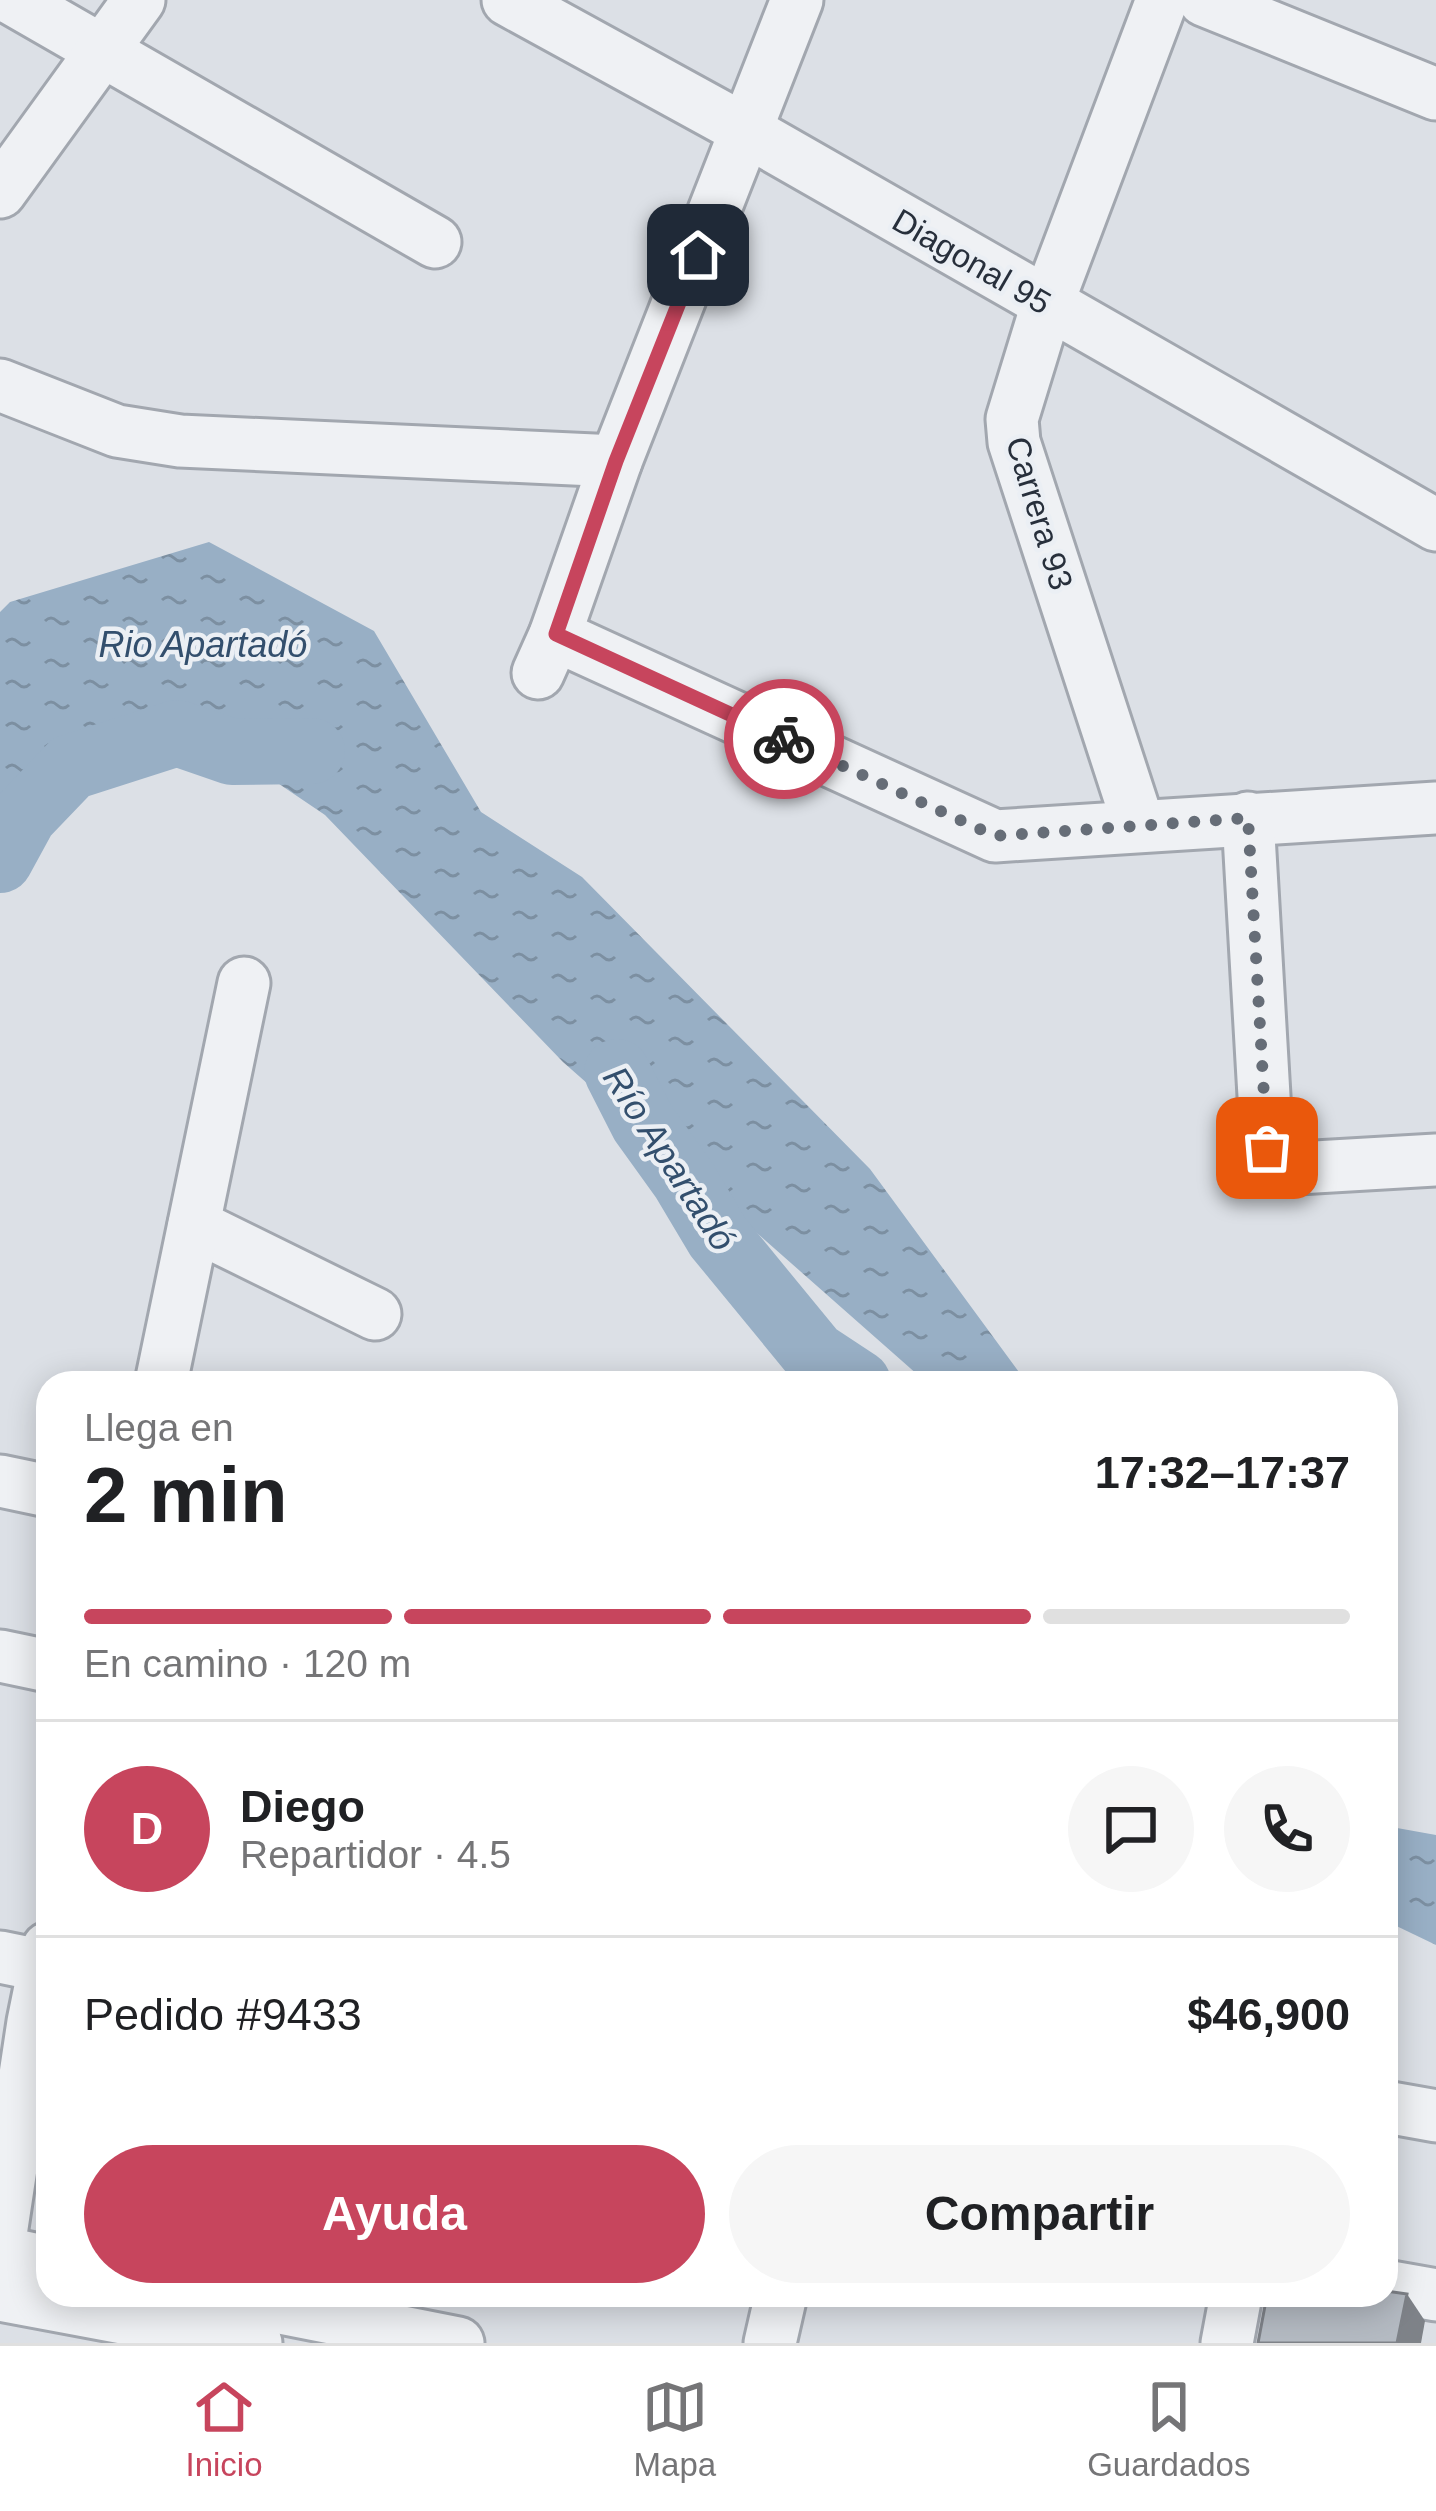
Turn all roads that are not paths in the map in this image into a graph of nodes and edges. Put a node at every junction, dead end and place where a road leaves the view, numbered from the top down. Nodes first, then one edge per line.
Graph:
1 (14, 0) edge
2 (139, 0) edge
3 (508, 0) edge
4 (796, 0) edge
5 (1162, 0) edge
6 (1204, 0) edge
7 (103, 50) junction
8 (1436, 94) edge
9 (747, 131) junction
10 (0, 192) edge
11 (436, 242) dead end
12 (1047, 305) junction
13 (0, 385) edge
14 (616, 461) junction
15 (1436, 525) edge
16 (1436, 808) edge
17 (1248, 818) junction
18 (1139, 826) junction
19 (244, 982) dead end
20 (1436, 1160) edge
21 (194, 1225) junction
22 (375, 1314) dead end
23 (163, 1371) edge
24 (0, 1481) edge
25 (36, 1488) edge
26 (0, 1656) edge
27 (36, 1664) edge
28 (31, 1957) edge
29 (36, 1994) edge
30 (36, 2045) edge
31 (1398, 2109) edge
32 (1436, 2116) edge
33 (0, 2241) edge
34 (0, 2252) edge
35 (36, 2260) edge
36 (1398, 2288) edge
37 (0, 2295) edge
38 (1436, 2295) edge
39 (36, 2299) edge
40 (109, 2307) edge
41 (312, 2307) edge
42 (330, 2307) edge
43 (778, 2307) edge
44 (1234, 2307) edge
45 (191, 2316) edge
46 (256, 2343) edge
47 (458, 2343) edge
48 (770, 2343) edge
49 (1227, 2343) edge

1 - 7 street
2 - 7 street
3 - 9 street, Diagonal 95
4 - 9 street
5 - 12 street, Carrera 93
6 - 8 street
7 - 10 street
7 - 11 street
9 - 12 street, Diagonal 95
9 - 14 street
12 - 15 street, Diagonal 95
12 - 18 street, Carrera 93
13 - 14 street
14 - 18 street
16 - 17 street
17 - 18 street
17 - 20 street
19 - 21 street
21 - 22 street
21 - 23 street
24 - 25 street
26 - 27 street
28 - 29 street
30 - 33 street
31 - 32 street
34 - 35 street
36 - 38 street
37 - 39 street
40 - 45 street
41 - 45 street
42 - 47 street
43 - 48 street
44 - 49 street
45 - 46 street

